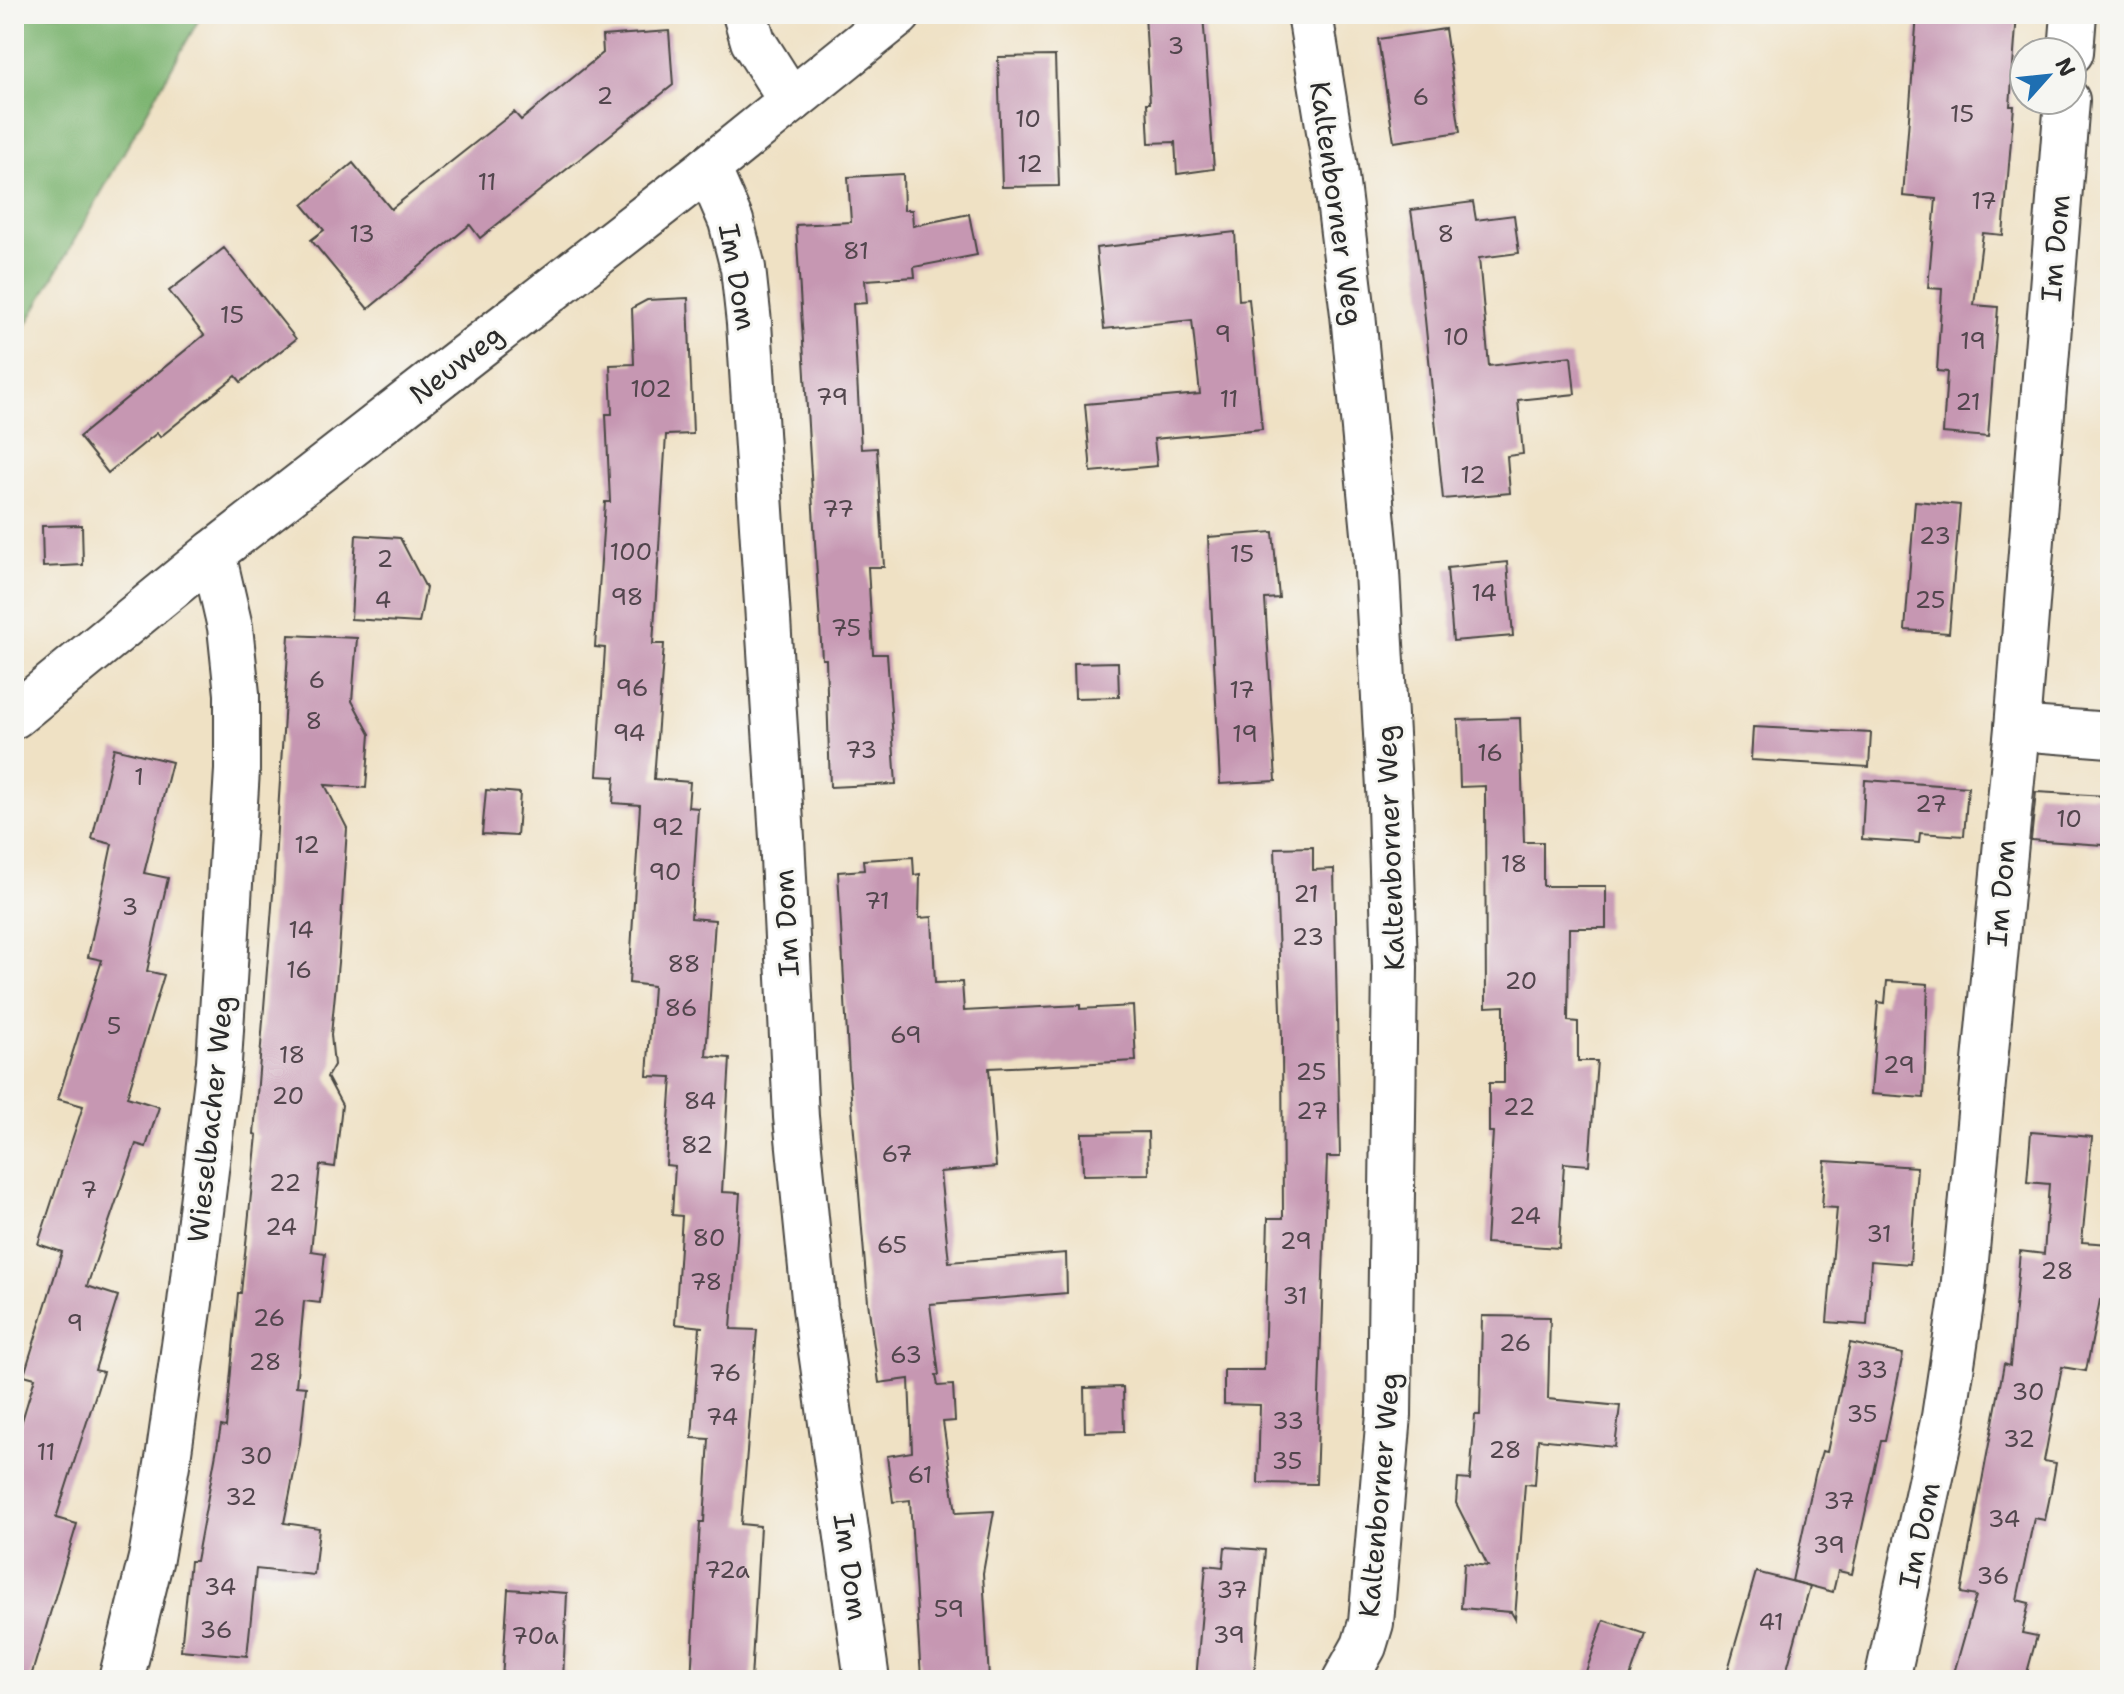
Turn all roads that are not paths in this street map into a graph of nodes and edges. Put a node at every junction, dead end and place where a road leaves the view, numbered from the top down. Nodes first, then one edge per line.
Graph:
1 (745, 14) edge
2 (899, 14) edge
3 (1310, 14) edge
4 (2074, 14) edge
5 (2072, 36) edge
6 (791, 101) junction
7 (2066, 116) edge
8 (708, 168) junction
9 (213, 553) junction
10 (14, 716) edge
11 (2017, 728) junction
12 (2110, 735) edge
13 (121, 1680) edge
14 (867, 1680) edge
15 (1345, 1680) edge
16 (1887, 1680) edge

1 - 6 street
2 - 6 street, Neuweg
3 - 15 street, Kaltenborner Weg
4 - 5 street
6 - 8 street, Neuweg
7 - 11 street, Im Dom
8 - 9 street, Neuweg
8 - 14 street, Im Dom
9 - 10 street, Neuweg
9 - 13 street, Wieselbacher Weg
11 - 12 street
11 - 16 street, Im Dom

